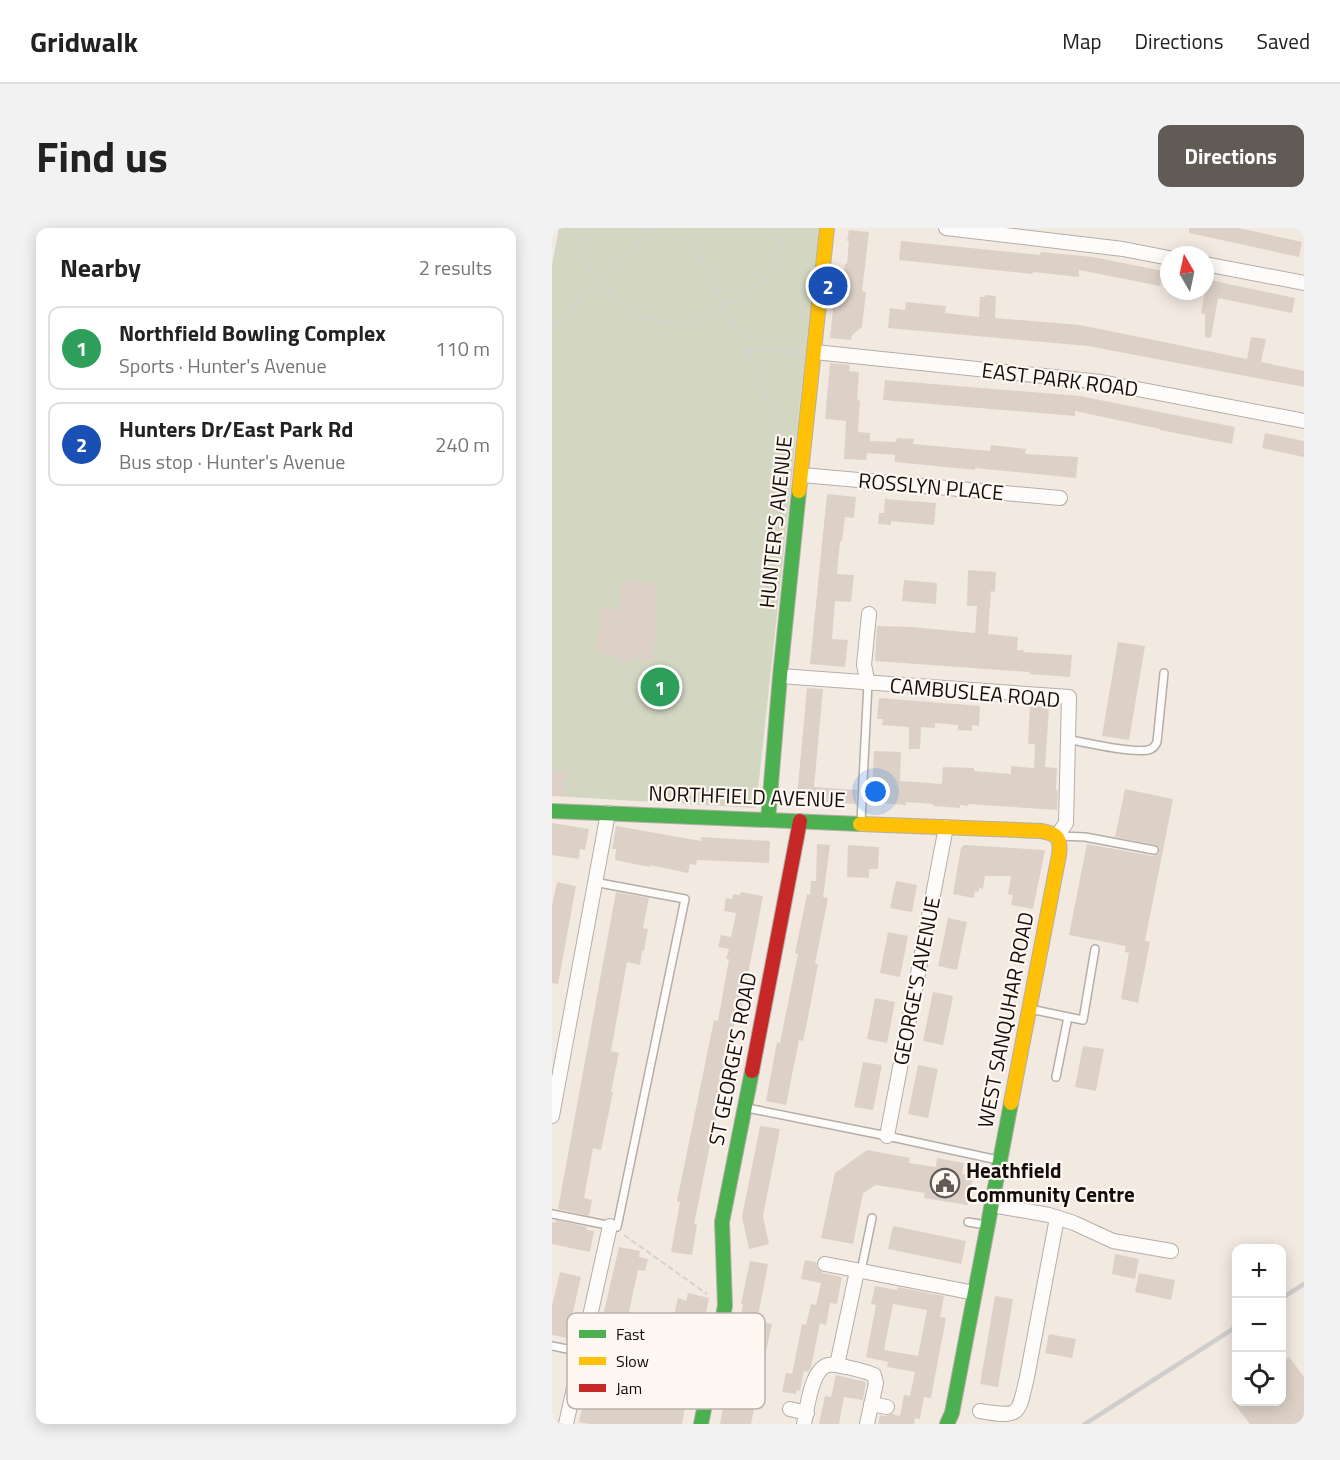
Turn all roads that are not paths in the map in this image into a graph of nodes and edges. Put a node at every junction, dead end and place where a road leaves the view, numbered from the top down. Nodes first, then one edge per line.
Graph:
1 (827, 228) edge
2 (946, 228) edge
3 (1160, 256) edge
4 (1214, 266) edge
5 (1304, 283) edge
6 (815, 352) junction
7 (1304, 421) edge
8 (802, 475) junction
9 (1060, 498) dead end
10 (869, 614) dead end
11 (1164, 673) dead end
12 (780, 676) junction
13 (868, 683) junction
14 (1071, 740) junction
15 (552, 811) edge
16 (608, 813) junction
17 (768, 820) junction
18 (800, 821) junction
19 (861, 823) junction
20 (946, 827) junction
21 (1058, 836) junction
22 (1154, 850) dead end
23 (594, 882) junction
24 (1095, 949) dead end
25 (1030, 1009) junction
26 (1068, 1017) junction
27 (1056, 1077) dead end
28 (745, 1107) junction
29 (552, 1116) edge
30 (887, 1136) junction
31 (1001, 1161) junction
32 (992, 1205) junction
33 (552, 1214) edge
34 (872, 1218) dead end
35 (1058, 1218) junction
36 (968, 1222) dead end
37 (610, 1226) junction
38 (988, 1226) junction
39 (1171, 1251) dead end
40 (825, 1264) dead end
41 (859, 1271) junction
42 (975, 1293) junction
43 (591, 1313) edge
44 (723, 1313) edge
45 (552, 1346) edge
46 (567, 1349) edge
47 (837, 1365) junction
48 (871, 1404) junction
49 (887, 1407) dead end
50 (569, 1409) edge
51 (704, 1409) edge
52 (790, 1409) dead end
53 (980, 1411) dead end
54 (805, 1418) edge
55 (566, 1424) edge
56 (701, 1424) edge
57 (867, 1424) edge
58 (946, 1424) edge

1 - 6 street, HUNTER'S AVENUE
2 - 3 street
4 - 5 street
6 - 7 street, EAST PARK ROAD
6 - 8 street, HUNTER'S AVENUE
8 - 9 street, ROSSLYN PLACE
8 - 12 street, HUNTER'S AVENUE
10 - 13 street
11 - 14 lane
12 - 13 street, CAMBUSLEA ROAD
12 - 17 street, HUNTER'S AVENUE
13 - 14 street, CAMBUSLEA ROAD
13 - 19 lane
14 - 21 street, CAMBUSLEA ROAD
15 - 16 street, NORTHFIELD AVENUE
16 - 17 street, NORTHFIELD AVENUE
16 - 23 street
17 - 18 street, NORTHFIELD AVENUE
18 - 19 street, NORTHFIELD AVENUE
18 - 28 street, ST GEORGE'S ROAD
19 - 20 street, NORTHFIELD AVENUE
20 - 21 street, NORTHFIELD AVENUE
20 - 30 street, GEORGE'S AVENUE
21 - 22 lane, NORTHFIELD AVENUE
21 - 25 street, WEST SANQUHAR ROAD
23 - 29 street
23 - 37 lane
24 - 26 lane
25 - 26 lane
25 - 31 street, WEST SANQUHAR ROAD
26 - 27 lane
28 - 30 lane
28 - 44 street, ST GEORGE'S ROAD
30 - 31 lane
31 - 32 street, WEST SANQUHAR ROAD
32 - 35 street
32 - 38 street, WEST SANQUHAR ROAD
33 - 37 lane
34 - 41 lane
35 - 39 street
35 - 53 street
36 - 38 lane
37 - 43 street
38 - 42 street, WEST SANQUHAR ROAD
40 - 41 street
41 - 42 street
41 - 47 street
42 - 58 street, WEST SANQUHAR ROAD
45 - 46 lane
47 - 48 street
47 - 54 street
48 - 49 street
48 - 57 street
50 - 55 street
51 - 56 street, ST GEORGE'S ROAD
52 - 54 street

